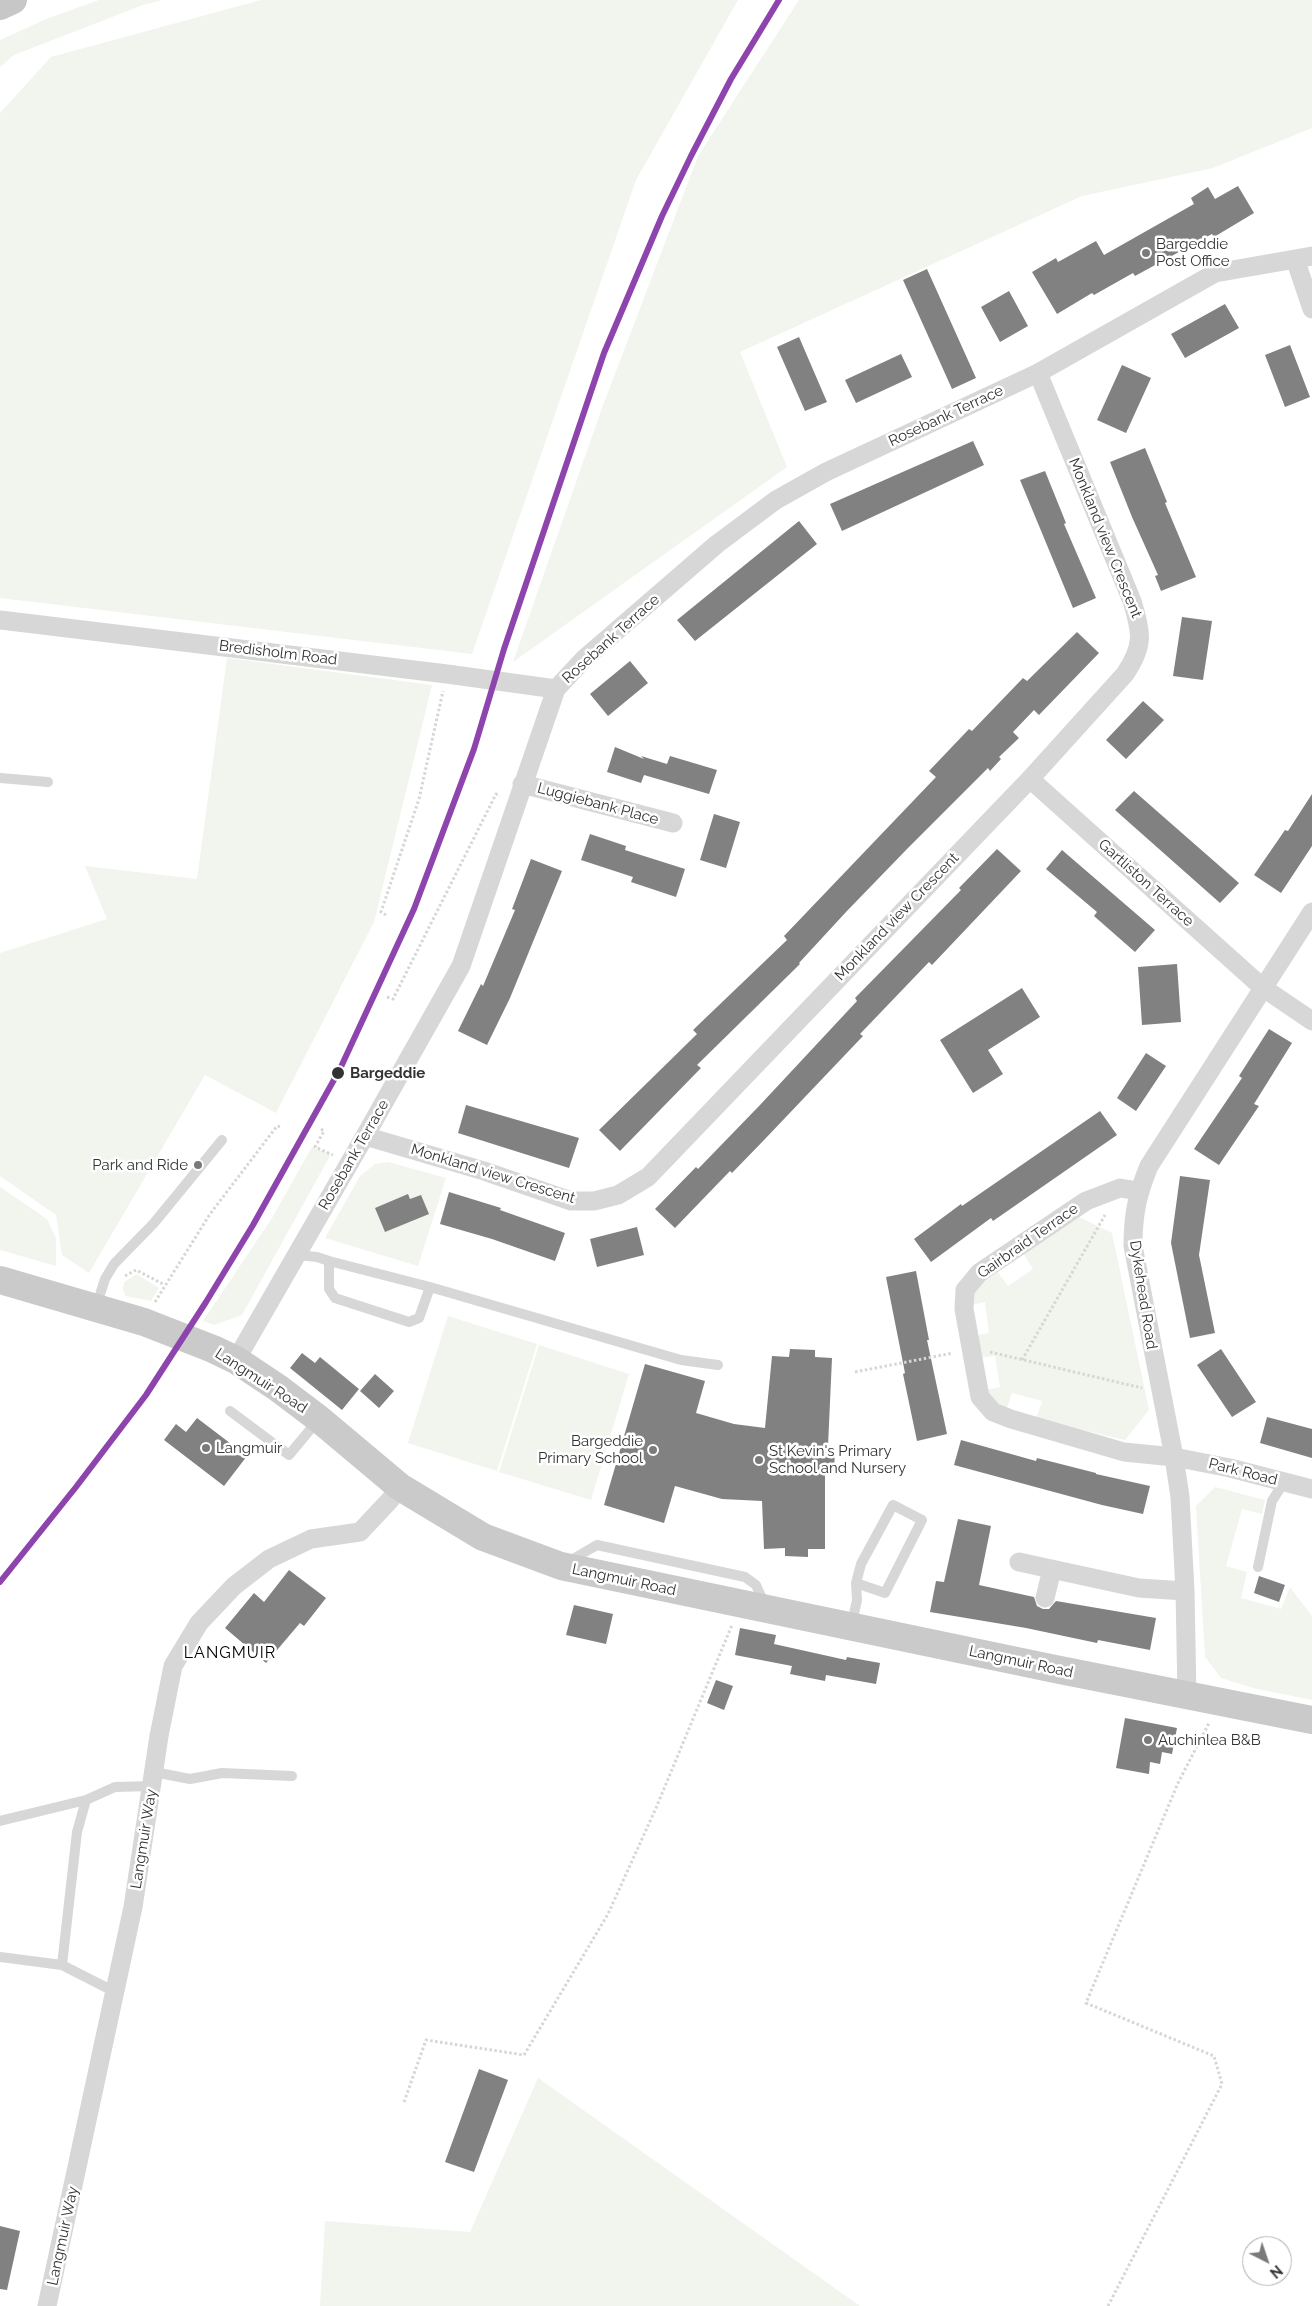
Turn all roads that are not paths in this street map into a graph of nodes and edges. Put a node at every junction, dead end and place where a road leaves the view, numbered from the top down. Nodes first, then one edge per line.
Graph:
1 (13, 0) edge
2 (0, 6) edge
3 (1303, 257) edge
4 (1312, 309) edge
5 (1038, 373) junction
6 (0, 620) edge
7 (556, 689) junction
8 (0, 778) edge
9 (1030, 778) junction
10 (48, 782) dead end
11 (520, 792) junction
12 (673, 823) dead end
13 (1312, 912) edge
14 (1262, 987) junction
15 (1312, 1021) edge
16 (366, 1136) junction
17 (222, 1140) dead end
18 (1129, 1190) junction
19 (297, 1255) junction
20 (329, 1260) junction
21 (0, 1280) edge
22 (430, 1287) junction
23 (95, 1307) junction
24 (224, 1354) junction
25 (718, 1365) dead end
26 (230, 1411) dead end
27 (319, 1419) junction
28 (1174, 1456) junction
29 (1284, 1482) junction
30 (400, 1487) junction
31 (1312, 1489) edge
32 (1018, 1562) dead end
33 (561, 1566) junction
34 (1258, 1567) dead end
35 (1052, 1569) junction
36 (856, 1583) junction
37 (1185, 1591) junction
38 (1045, 1598) dead end
39 (767, 1608) junction
40 (851, 1627) junction
41 (1187, 1696) junction
42 (1312, 1720) edge
43 (292, 1776) dead end
44 (153, 1779) junction
45 (86, 1800) junction
46 (0, 1821) edge
47 (0, 1957) edge
48 (62, 1965) junction
49 (115, 1992) junction
50 (47, 2306) edge

1 - 2 highway
3 - 4 street
3 - 5 street, Rosebank Terrace
5 - 7 street, Rosebank Terrace
5 - 9 street, Monkland view Crescent
6 - 7 street, Bredisholm Road
7 - 11 street, Rosebank Terrace
8 - 10 lane
9 - 14 street, Gartliston Terrace
9 - 16 street, Monkland view Crescent
11 - 12 street, Luggiebank Place
11 - 16 street, Rosebank Terrace
13 - 14 street, Dykehead Road
14 - 15 street, Gartliston Terrace
14 - 18 street, Dykehead Road
16 - 19 street, Rosebank Terrace
17 - 23 lane
18 - 28 street, Dykehead Road
18 - 28 street, Gairbraid Terrace
19 - 20 lane
19 - 24 street, Rosebank Terrace
20 - 22 lane
20 - 22 lane
21 - 23 main road, Langmuir Road
22 - 25 lane
23 - 24 main road, Langmuir Road
24 - 27 main road, Langmuir Road
26 - 27 lane
27 - 30 main road, Langmuir Road
28 - 29 street, Park Road
28 - 37 street, Dykehead Road
29 - 31 street, Park Road
29 - 34 lane
30 - 33 main road, Langmuir Road
30 - 44 street, Langmuir Way
32 - 35 street
33 - 39 main road, Langmuir Road
33 - 39 lane
35 - 37 street
35 - 38 street
36 - 36 lane
36 - 40 lane
37 - 41 street, Dykehead Road
39 - 40 main road, Langmuir Road
40 - 41 main road, Langmuir Road
41 - 42 main road, Langmuir Road
43 - 44 lane
44 - 45 lane
44 - 49 street, Langmuir Way
45 - 46 lane
45 - 48 lane
47 - 48 lane
48 - 49 lane
49 - 50 street, Langmuir Way

